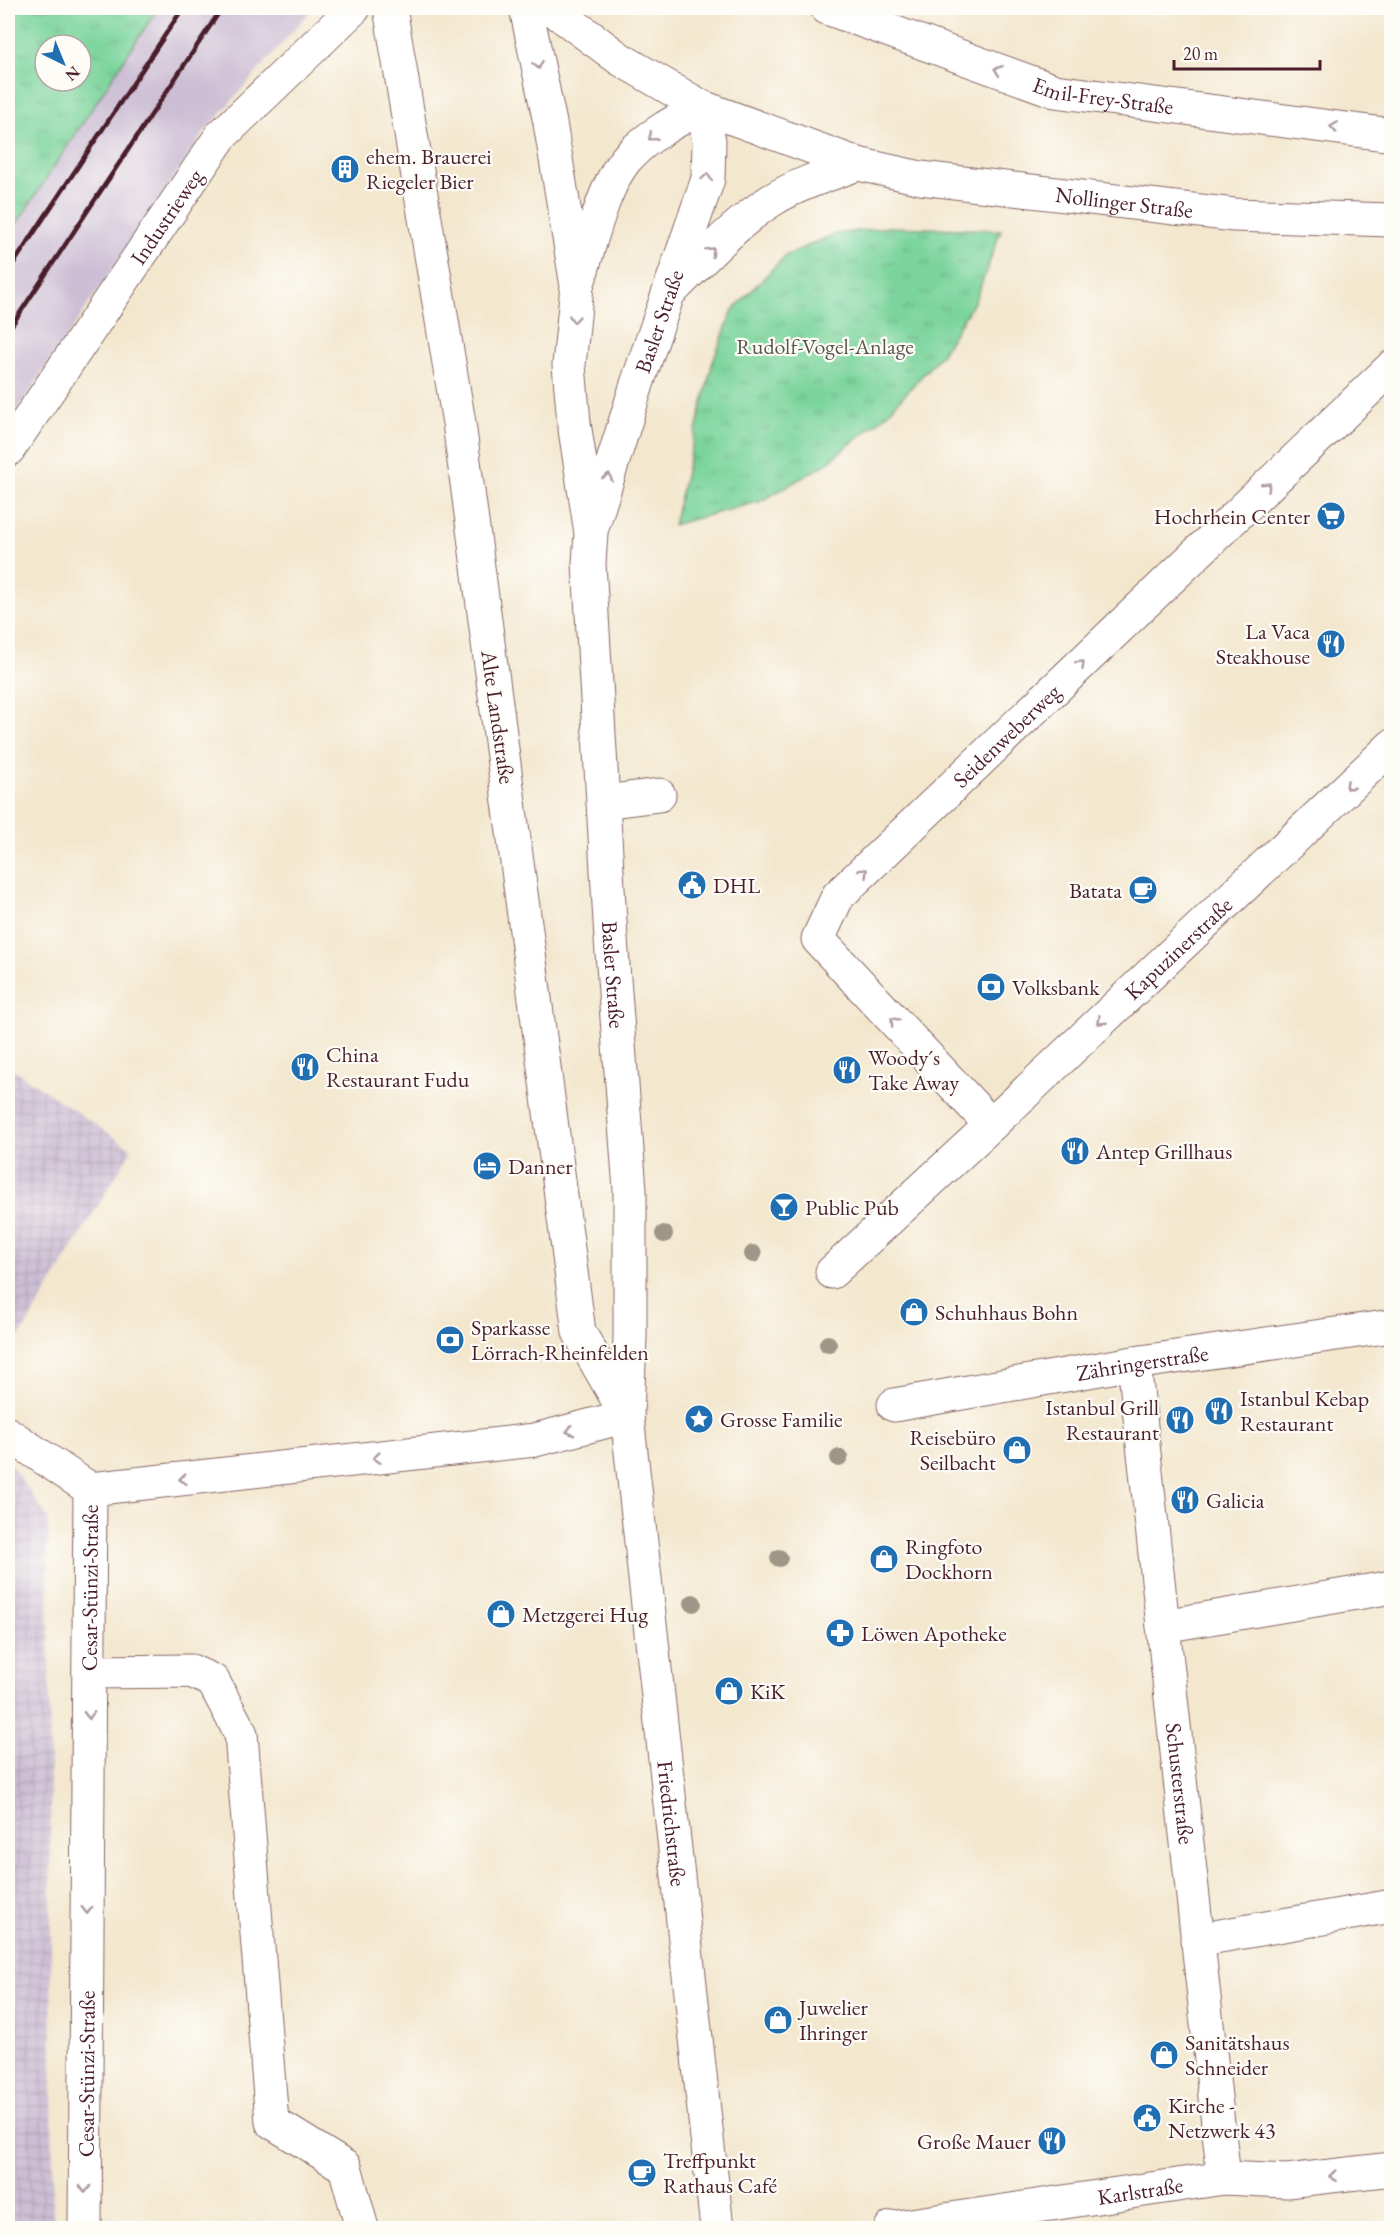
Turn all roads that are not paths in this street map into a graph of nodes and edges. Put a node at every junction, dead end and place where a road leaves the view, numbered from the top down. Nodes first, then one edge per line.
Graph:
1 (354, 8) edge
2 (390, 8) edge
3 (526, 8) edge
4 (551, 8) edge
5 (827, 8) edge
6 (702, 108) junction
7 (1392, 135) edge
8 (858, 164) junction
9 (1392, 220) edge
10 (577, 286) junction
11 (670, 292) junction
12 (1392, 367) edge
13 (8, 450) edge
14 (591, 533) junction
15 (1392, 746) edge
16 (659, 795) dead end
17 (603, 802) junction
18 (991, 1125) junction
19 (832, 1272) dead end
20 (1392, 1326) edge
21 (1134, 1363) junction
22 (894, 1405) dead end
23 (627, 1416) junction
24 (8, 1434) edge
25 (90, 1489) junction
26 (1392, 1587) edge
27 (1163, 1626) junction
28 (89, 1672) junction
29 (1392, 1905) edge
30 (1197, 1940) junction
31 (1392, 2169) edge
32 (1224, 2178) junction
33 (85, 2229) edge
34 (362, 2229) edge
35 (717, 2229) edge
36 (891, 2229) edge

1 - 13 street, Industrieweg
2 - 23 street, Alte Landstraße
3 -> 10 street, Basler Straße
4 - 6 street
7 -> 5 street, Emil-Frey-Straße
6 - 8 street, Nollinger Straße
6 -> 10 street, Basler Straße
11 -> 6 street, Basler Straße
8 - 9 street, Nollinger Straße
11 -> 8 street
10 -> 14 street, Basler Straße
14 -> 11 street, Basler Straße
18 -> 12 street, Seidenweberweg
14 - 17 street, Basler Straße
15 -> 18 street, Kapuzinerstraße
16 - 17 street
17 - 23 street, Basler Straße
18 - 19 street, Kapuzinerstraße
20 - 21 street, Zähringerstraße
21 - 22 street, Zähringerstraße
21 - 27 street, Schusterstraße
23 -> 25 street, Cesar-Stünzi-Straße
23 - 35 street, Friedrichstraße
24 - 25 street
25 - 28 street, Cesar-Stünzi-Straße
26 - 27 street
27 - 30 street, Schusterstraße
28 -> 33 street, Cesar-Stünzi-Straße
28 - 34 street
29 - 30 street
30 - 32 street, Schusterstraße
31 -> 32 street, Karlstraße
32 - 36 street, Karlstraße

